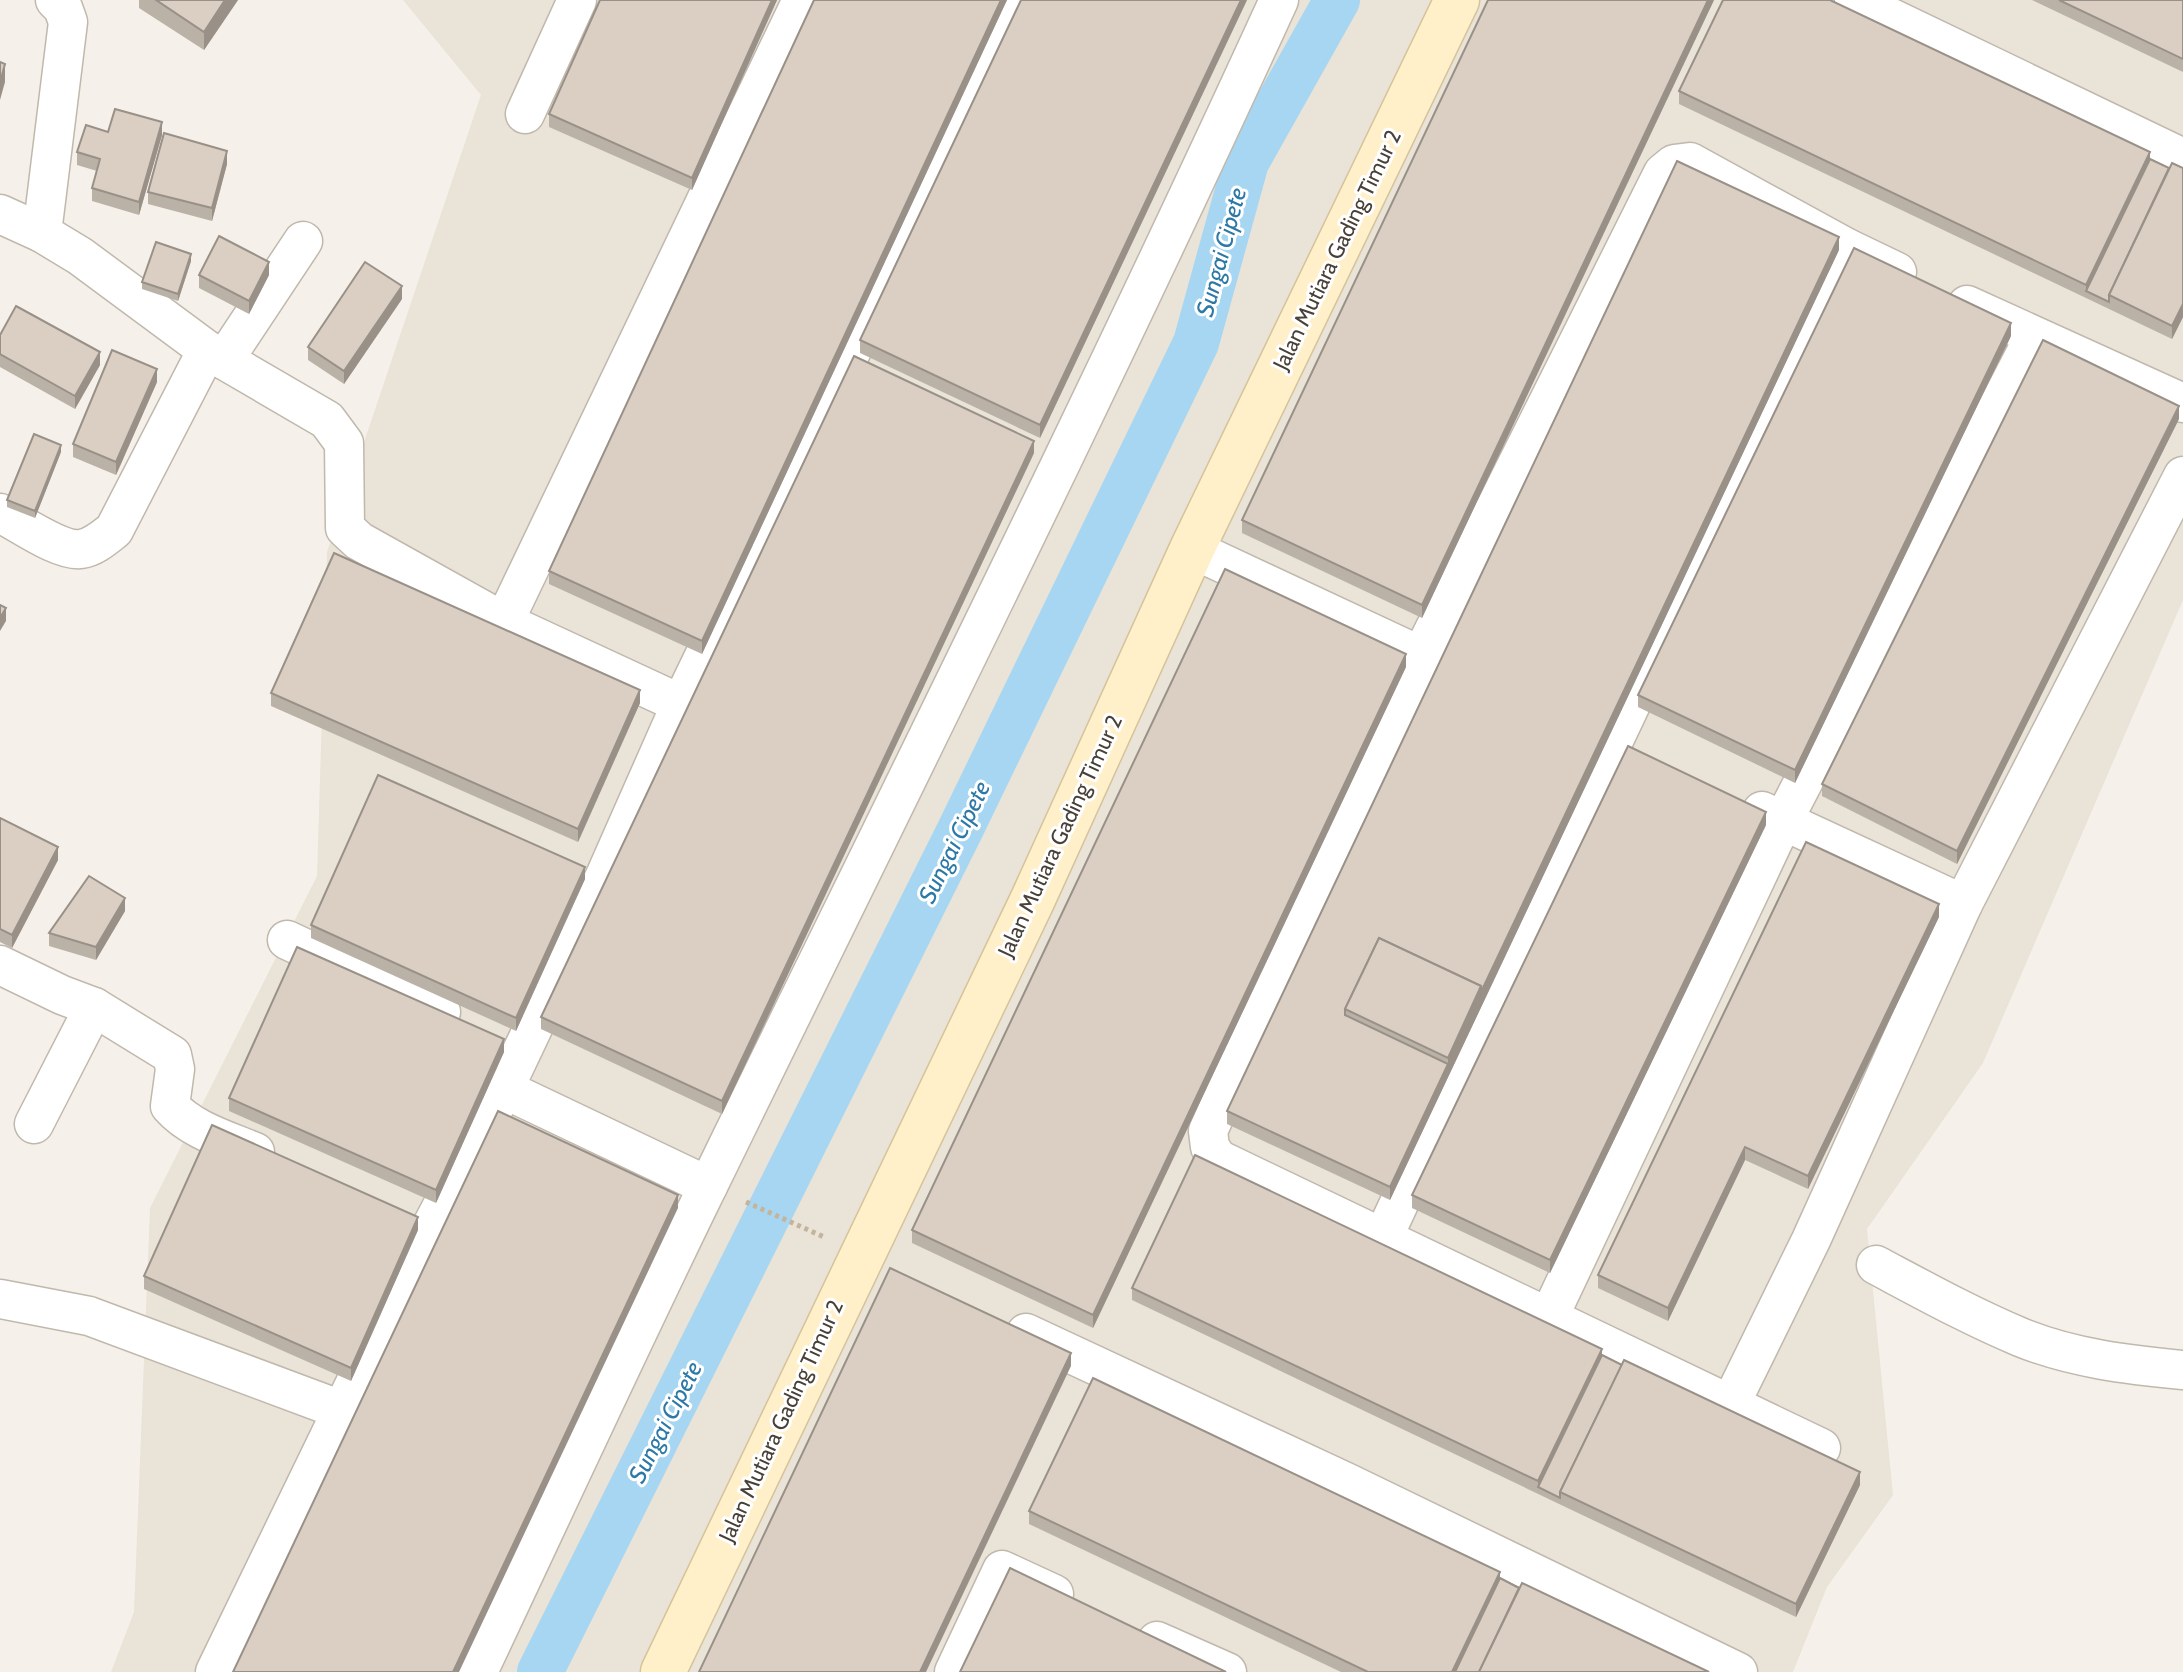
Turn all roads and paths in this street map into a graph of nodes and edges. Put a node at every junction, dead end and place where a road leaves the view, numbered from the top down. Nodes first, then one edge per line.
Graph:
1 (55, 0) edge
2 (577, 0) edge
3 (802, 0) edge
4 (1021, 0) edge
5 (1279, 0) edge
6 (1457, 0) edge
7 (1854, 0) edge
8 (525, 114) dead end
9 (2183, 158) edge
10 (0, 214) edge
11 (42, 233) junction
12 (303, 241) dead end
13 (1847, 248) junction
14 (2034, 337) junction
15 (216, 355) junction
16 (2183, 403) edge
17 (2183, 476) edge
18 (0, 513) edge
19 (1192, 549) junction
20 (504, 622) junction
21 (1421, 656) junction
22 (681, 704) junction
23 (1727, 794) edge
24 (1783, 821) junction
25 (1963, 904) junction
26 (287, 940) dead end
27 (0, 965) edge
28 (94, 1007) junction
29 (495, 1038) junction
30 (504, 1089) junction
31 (34, 1124) dead end
32 (290, 1167) edge
33 (708, 1186) junction
34 (743, 1201) dead end
35 (1382, 1240) junction
36 (861, 1256) junction
37 (1876, 1265) dead end
38 (0, 1299) edge
39 (989, 1316) edge
40 (1548, 1319) junction
41 (2183, 1370) edge
42 (1730, 1405) junction
43 (344, 1411) junction
44 (1821, 1448) dead end
45 (1086, 1608) edge
46 (1129, 1628) edge
47 (215, 1672) edge
48 (478, 1672) edge
49 (663, 1672) edge
50 (954, 1672) edge
51 (1227, 1672) edge
52 (1738, 1672) edge

1 - 11 street
2 - 8 street
3 - 20 street
4 - 22 street
5 - 33 street
6 - 19 street, Jalan Mutiara Gading Timur 2
7 - 9 street
10 - 11 street
11 - 15 street
12 - 15 street
13 - 14 street
13 - 21 street
13 - 35 street
14 - 16 street
14 - 24 street
15 - 18 street
15 - 20 street
17 - 25 street
19 - 21 street
19 - 36 street, Jalan Mutiara Gading Timur 2
20 - 22 street
21 - 35 street
22 - 29 street
23 - 24 street
24 - 25 street
24 - 40 street
25 - 42 street
26 - 29 street
27 - 28 street
28 - 31 street
28 - 32 street
29 - 30 street
30 - 33 street
30 - 43 street
33 - 48 street
34 - 36 path
35 - 40 street
36 - 49 street, Jalan Mutiara Gading Timur 2
37 - 41 street
38 - 43 street
39 - 52 street
40 - 42 street
42 - 44 street
43 - 47 street
45 - 50 street
46 - 51 street

